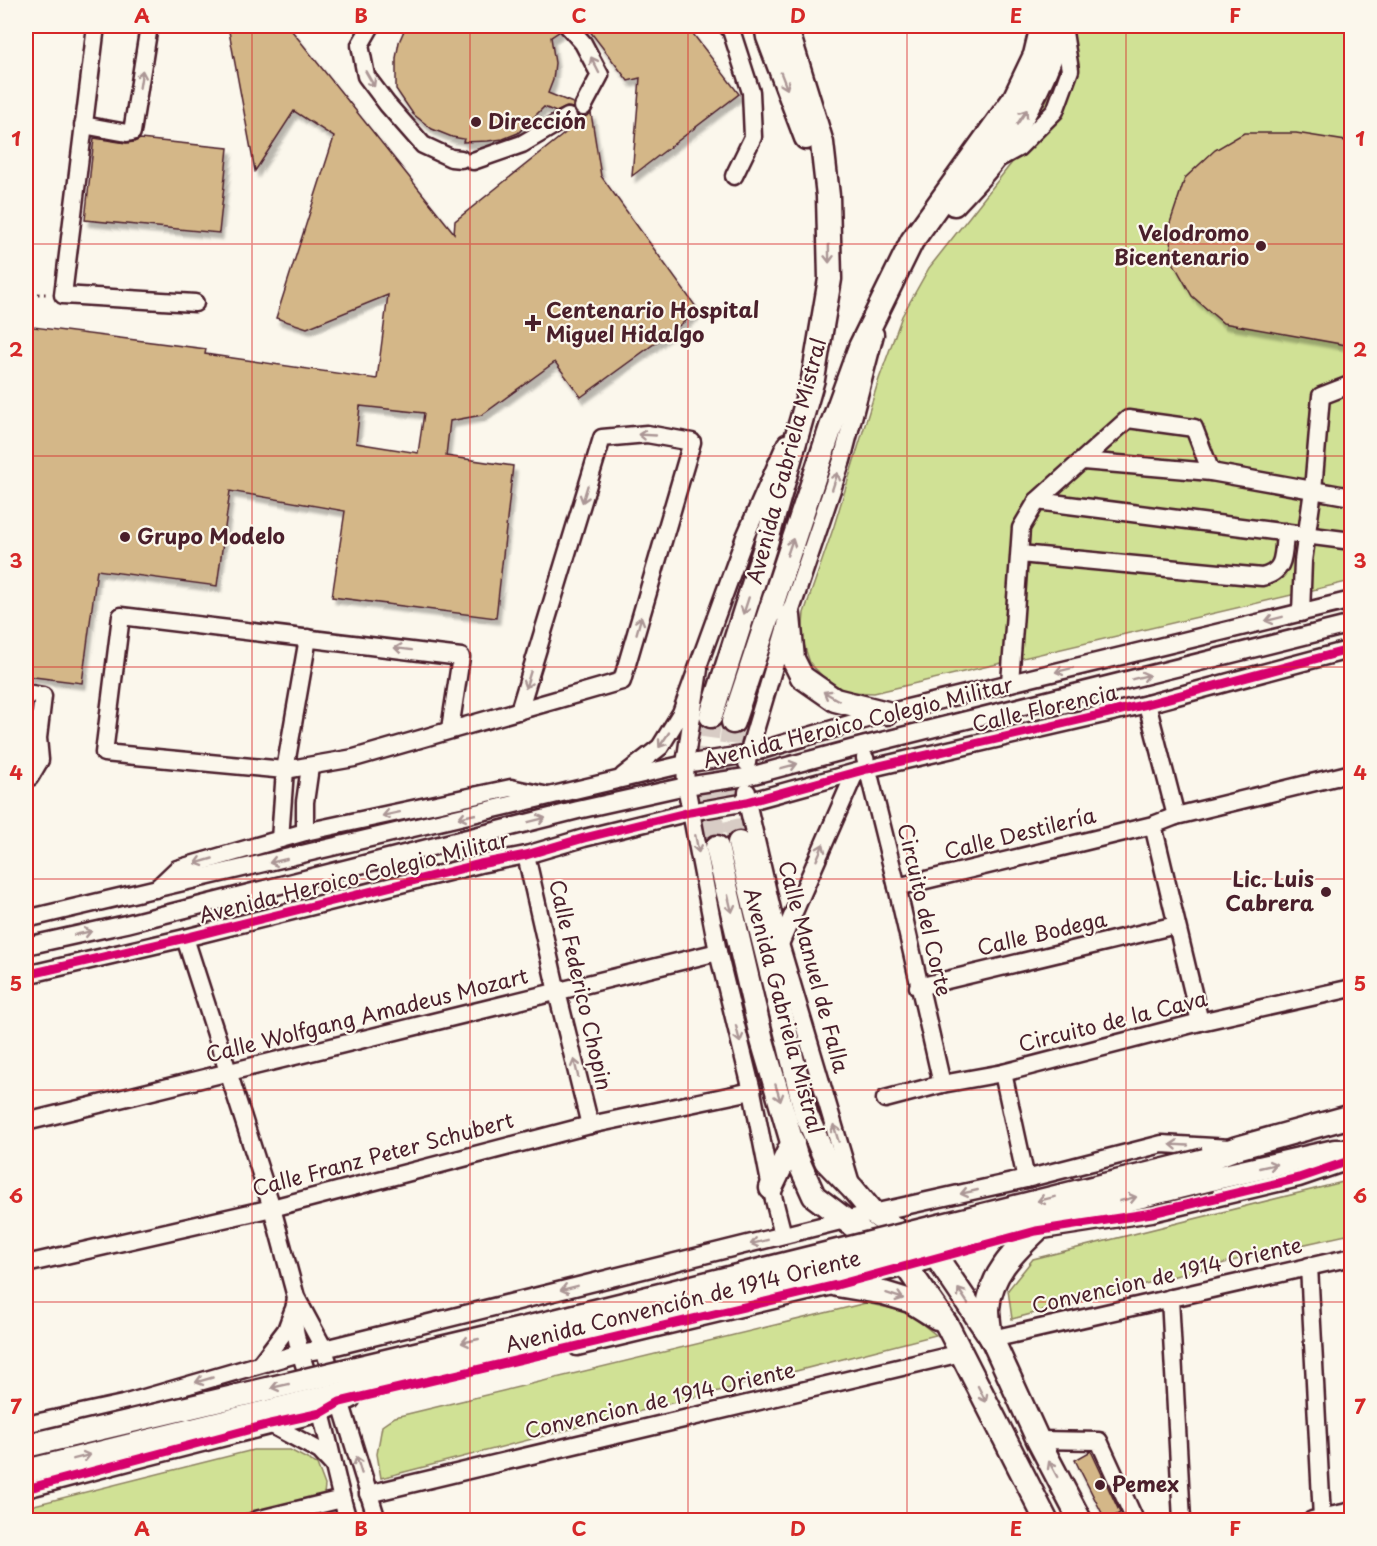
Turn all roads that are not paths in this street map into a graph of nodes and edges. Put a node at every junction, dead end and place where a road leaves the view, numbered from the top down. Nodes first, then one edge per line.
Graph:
1 (96, 26) edge
2 (149, 26) edge
3 (370, 26) edge
4 (568, 26) edge
5 (727, 26) edge
6 (765, 26) edge
7 (786, 26) edge
8 (1042, 26) edge
9 (1062, 26) edge
10 (583, 107) dead end
11 (568, 117) dead end
12 (83, 125) junction
13 (734, 176) dead end
14 (828, 196) junction
15 (927, 220) junction
16 (886, 292) junction
17 (195, 303) dead end
18 (813, 379) junction
19 (1352, 384) edge
20 (1083, 460) junction
21 (1211, 472) junction
22 (1313, 490) junction
23 (1352, 497) edge
24 (1037, 501) junction
25 (1285, 532) junction
26 (1306, 535) junction
27 (1352, 541) edge
28 (1020, 554) junction
29 (1352, 600) edge
30 (1301, 612) junction
31 (789, 616) junction
32 (1352, 624) edge
33 (308, 638) junction
34 (1352, 649) edge
35 (699, 669) junction
36 (1011, 683) junction
37 (26, 693) edge
38 (1147, 704) junction
39 (519, 711) junction
40 (887, 713) junction
41 (450, 729) junction
42 (32, 738) edge
43 (862, 746) junction
44 (748, 754) junction
45 (685, 764) junction
46 (310, 767) junction
47 (285, 770) junction
48 (861, 771) junction
49 (1352, 773) edge
50 (26, 777) edge
51 (746, 777) junction
52 (617, 781) junction
53 (686, 786) junction
54 (551, 796) junction
55 (747, 802) junction
56 (578, 810) junction
57 (690, 812) junction
58 (1176, 816) junction
59 (1153, 825) junction
60 (304, 832) junction
61 (474, 836) junction
62 (584, 838) junction
63 (280, 839) junction
64 (739, 843) tunnel mouth
65 (717, 847) tunnel mouth
66 (526, 855) junction
67 (480, 864) junction
68 (897, 887) junction
69 (155, 889) junction
70 (26, 919) edge
71 (1176, 925) junction
72 (185, 938) junction
73 (780, 944) junction
74 (26, 946) edge
75 (718, 952) junction
76 (26, 975) edge
77 (918, 987) junction
78 (1351, 989) edge
79 (557, 992) junction
80 (1200, 1022) junction
81 (230, 1073) junction
82 (1003, 1073) junction
83 (942, 1084) junction
84 (752, 1091) junction
85 (885, 1099) dead end
86 (1352, 1116) edge
87 (26, 1122) edge
88 (590, 1125) junction
89 (793, 1142) junction
90 (1237, 1148) junction
91 (1352, 1151) edge
92 (1352, 1160) edge
93 (1208, 1169) junction
94 (1026, 1179) junction
95 (771, 1188) junction
96 (853, 1189) junction
97 (272, 1208) junction
98 (873, 1213) junction
99 (843, 1220) junction
100 (1036, 1231) junction
101 (783, 1235) junction
102 (1352, 1257) edge
103 (937, 1258) junction
104 (26, 1264) edge
105 (906, 1266) junction
106 (1309, 1266) junction
107 (837, 1285) junction
108 (1170, 1298) junction
109 (295, 1304) junction
110 (947, 1325) junction
111 (992, 1339) junction
112 (324, 1348) junction
113 (300, 1353) junction
114 (961, 1353) junction
115 (260, 1364) junction
116 (340, 1402) junction
117 (321, 1413) junction
118 (26, 1425) edge
119 (270, 1425) junction
120 (1038, 1440) junction
121 (26, 1446) edge
122 (334, 1466) junction
123 (26, 1471) edge
124 (26, 1489) edge
125 (368, 1494) junction
126 (342, 1499) junction
127 (1352, 1511) edge
128 (1131, 1519) edge
129 (1316, 1519) edge
130 (256, 1521) edge
131 (348, 1521) edge
132 (377, 1521) edge
133 (1046, 1521) edge
134 (1080, 1521) edge
135 (1182, 1521) edge

1 - 12 street
12 -> 2 street
3 -> 11 street
10 -> 4 street
5 - 13 street
6 -> 14 main road
7 - 14 main road, Avenida Gabriela Mistral
8 - 15 main road, Avenida Gabriela Mistral
15 -> 9 main road
12 - 17 street
14 -> 18 main road, Avenida Gabriela Mistral
15 - 16 main road, Avenida Gabriela Mistral
18 -> 16 main road, Avenida Gabriela Mistral
31 -> 16 street, Avenida Gabriela Mistral
18 - 35 street
19 - 22 street
20 - 21 street
20 - 21 street
20 - 24 street
21 - 22 street
22 - 23 street
22 - 26 street
24 - 25 street
24 - 28 street
25 - 26 street
25 - 28 street
26 - 27 street
26 - 30 street
28 - 36 street
29 - 30 street, Avenida Heroico Colegio Militar
30 -> 36 street, Avenida Heroico Colegio Militar
40 -> 31 main road
31 - 44 street, Avenida Gabriela Mistral
43 -> 32 street, Avenida Heroico Colegio Militar
41 -> 33 street
33 - 47 street
33 - 47 street
34 - 38 street, Calle Florencia
35 - 45 street
35 -> 52 street
36 - 40 street, Avenida Heroico Colegio Militar
37 - 42 street
38 - 48 street, Calle Florencia
38 - 58 street
39 -> 39 street
39 - 41 street
40 - 44 street, Avenida Heroico Colegio Militar
41 - 46 street
42 - 50 street
43 - 48 street, Circuito del Corte
51 -> 43 street, Avenida Heroico Colegio Militar
44 - 45 street, Avenida Heroico Colegio Militar
44 - 51 street, Calle Manuel de Falla
45 - 52 street, Avenida Heroico Colegio Militar
45 - 53 street
46 - 47 street
46 - 60 street
47 - 63 street
48 - 55 street, Calle Florencia
48 - 68 street, Circuito del Corte
73 -> 48 street
49 - 58 street, Calle Destilería
51 - 53 street, Avenida Heroico Colegio Militar
51 - 55 street, Calle Manuel de Falla
52 - 54 street, Avenida Heroico Colegio Militar
53 - 56 street, Avenida Heroico Colegio Militar
53 - 57 street
54 -> 60 street
54 -> 69 street, Avenida Heroico Colegio Militar
55 - 57 street, Calle Florencia
55 - 73 street, Calle Manuel de Falla
61 -> 56 street, Avenida Heroico Colegio Militar
56 - 62 street
57 - 62 street, Avenida Heroico Colegio Militar
57 -> 75 street
58 - 59 street, Calle Destilería
59 - 68 street, Calle Destilería
59 - 71 street
60 - 63 street
61 - 67 street
74 -> 61 street, Avenida Heroico Colegio Militar
62 - 66 street, Avenida Heroico Colegio Militar
63 -> 69 street
64 - 96 main road, Avenida Gabriela Mistral
65 -> 89 main road, Avenida Gabriela Mistral
66 - 67 street, Avenida Heroico Colegio Militar
66 - 79 street, Calle Federico Chopin
67 - 72 street, Avenida Heroico Colegio Militar
68 - 77 street, Circuito del Corte
69 - 70 street, Avenida Heroico Colegio Militar
71 - 77 street, Calle Bodega
71 - 80 street
72 - 76 street, Avenida Heroico Colegio Militar
72 - 81 street
96 -> 73 street, Calle Manuel de Falla
75 - 79 street, Calle Wolfgang Amadeus Mozart
75 -> 84 street
77 - 83 street, Circuito del Corte
78 - 80 street, Circuito de la Cava
79 - 81 street, Calle Wolfgang Amadeus Mozart
88 -> 79 street, Calle Federico Chopin
80 - 82 street, Circuito de la Cava
81 - 87 street, Calle Wolfgang Amadeus Mozart
81 - 97 street
82 - 83 street, Circuito de la Cava
82 - 94 street
83 - 85 street, Circuito de la Cava
84 - 88 street, Calle Franz Peter Schubert
84 - 95 street
86 - 90 main road, Avenida Convención de 1914 Oriente
88 - 97 street, Calle Franz Peter Schubert
89 - 95 main road
89 - 99 main road, Avenida Gabriela Mistral
90 - 93 main road, Avenida Convención de 1914 Oriente
90 -> 94 street, Avenida Convención de 1914 Oriente
93 -> 91 main road, Avenida Convención de 1914 Oriente
92 - 100 street, Avenida Convención de 1914 Oriente
93 -> 121 main road, Avenida Convención de 1914 Oriente, bridge
123 -> 93 main road, Avenida Convención de 1914 Oriente, bridge
94 -> 98 street, Avenida Convención de 1914 Oriente
95 - 101 street
96 - 98 main road, Avenida Gabriela Mistral
97 - 104 street, Calle Franz Peter Schubert
97 - 109 street
98 - 99 street, Avenida Convención de 1914 Oriente
98 - 103 main road, Avenida Gabriela Mistral
99 - 101 street, Avenida Convención de 1914 Oriente
99 - 105 main road, Avenida Gabriela Mistral
100 - 103 street, Avenida Convención de 1914 Oriente
100 - 111 main road
101 -> 112 street, Avenida Convención de 1914 Oriente
102 - 106 street, Convencion de 1914 Oriente
103 - 105 street, Avenida Convención de 1914 Oriente
111 -> 103 main road, Avenida Gabriela Mistral
105 - 107 street, Avenida Convención de 1914 Oriente
105 - 110 main road, Avenida Gabriela Mistral
106 - 108 street, Convencion de 1914 Oriente
106 - 129 street
107 -> 110 main road
107 - 116 street, Avenida Convención de 1914 Oriente
108 - 111 street, Convencion de 1914 Oriente
108 - 135 street
109 - 112 street
109 - 113 street
109 - 115 street
110 - 114 main road, Avenida Gabriela Mistral
111 - 120 main road, Avenida Gabriela Mistral
112 - 113 street, Avenida Convención de 1914 Oriente
112 - 116 street
113 - 115 street, Avenida Convención de 1914 Oriente
113 - 117 street
114 - 125 street, Convencion de 1914 Oriente
114 -> 133 main road, Avenida Gabriela Mistral
115 -> 118 street, Avenida Convención de 1914 Oriente
116 - 117 street, Avenida Convención de 1914 Oriente
125 -> 116 street
117 - 119 street, Avenida Convención de 1914 Oriente
117 - 122 street
119 - 122 street
119 - 124 street, Avenida Convención de 1914 Oriente
120 - 128 street
134 -> 120 main road, Avenida Gabriela Mistral
122 - 126 street
125 - 132 street
126 - 130 street
126 - 131 street
127 - 129 street

